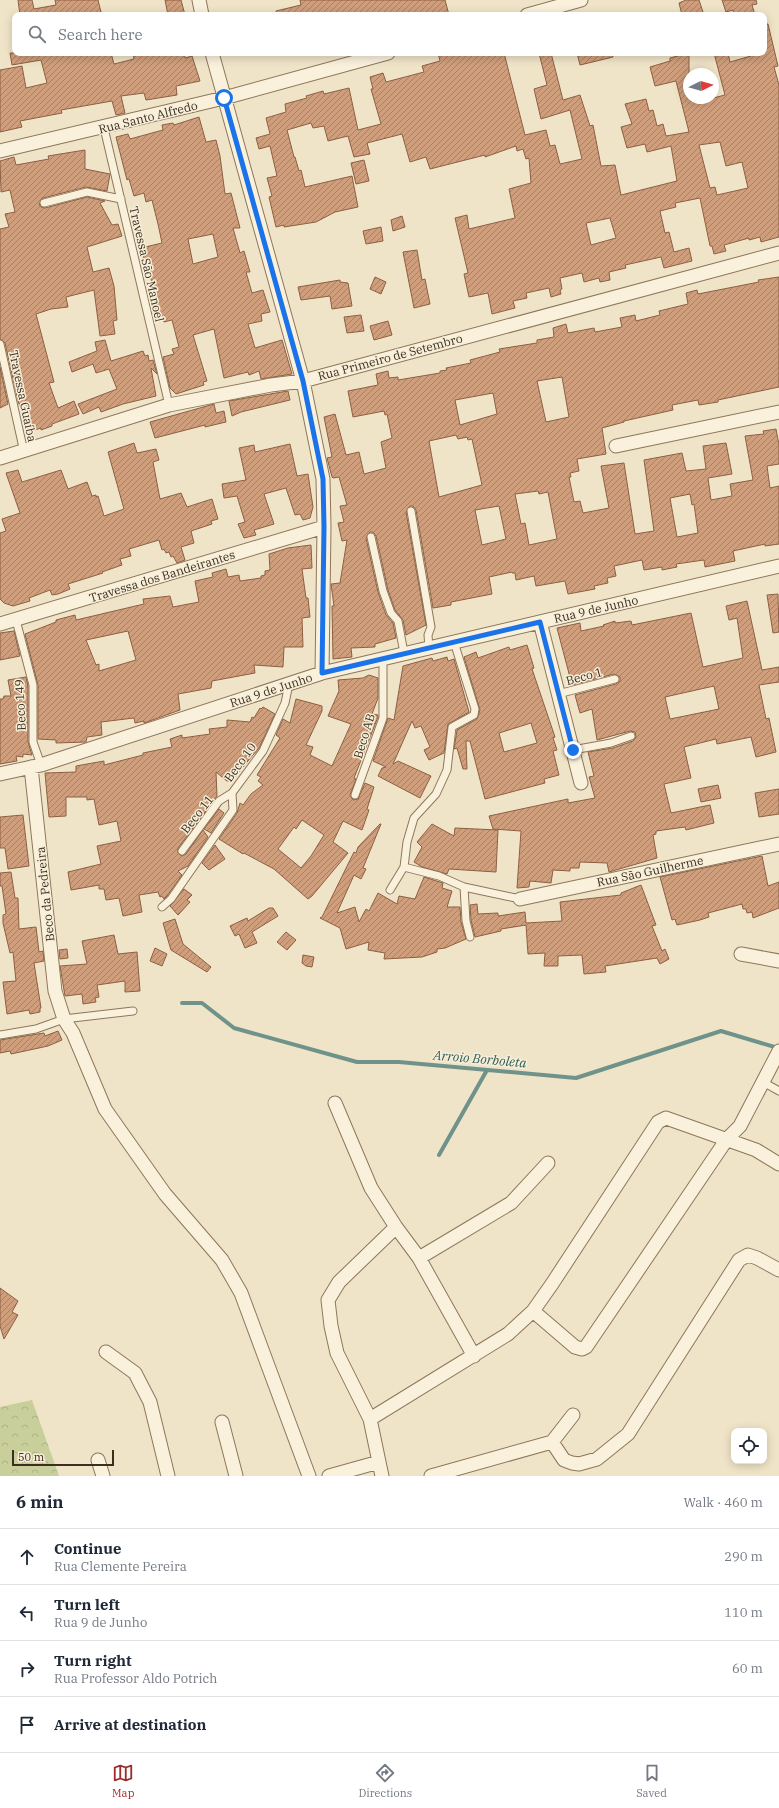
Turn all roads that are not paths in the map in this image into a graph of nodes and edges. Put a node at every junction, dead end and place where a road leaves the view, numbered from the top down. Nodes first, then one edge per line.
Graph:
1 (199, 0) edge
2 (581, 0) edge
3 (201, 12) edge
4 (537, 12) edge
5 (213, 56) edge
6 (377, 56) edge
7 (224, 98) junction
8 (104, 128) junction
9 (0, 151) edge
10 (121, 199) junction
11 (44, 203) dead end
12 (779, 253) edge
13 (0, 344) edge
14 (303, 381) junction
15 (170, 405) junction
16 (779, 412) edge
17 (616, 446) dead end
18 (24, 452) junction
19 (0, 458) edge
20 (411, 511) dead end
21 (324, 527) junction
22 (372, 537) dead end
23 (779, 566) edge
24 (16, 620) junction
25 (540, 622) junction
26 (0, 623) edge
27 (454, 642) junction
28 (429, 648) junction
29 (404, 654) junction
30 (384, 658) junction
31 (322, 673) junction
32 (615, 679) dead end
33 (289, 684) junction
34 (558, 694) junction
35 (631, 736) dead end
36 (573, 750) junction
37 (36, 766) junction
38 (0, 774) edge
39 (581, 783) dead end
40 (232, 793) junction
41 (355, 795) dead end
42 (779, 844) edge
43 (182, 851) dead end
44 (404, 867) junction
45 (464, 887) junction
46 (390, 890) dead end
47 (520, 899) joint
48 (162, 907) dead end
49 (470, 937) dead end
50 (741, 954) dead end
51 (779, 961) edge
52 (133, 1010) dead end
53 (64, 1019) junction
54 (0, 1035) edge
55 (779, 1051) edge
56 (762, 1082) junction
57 (779, 1091) edge
58 (335, 1103) dead end
59 (727, 1139) junction
60 (548, 1163) dead end
61 (779, 1164) edge
62 (396, 1228) junction
63 (419, 1258) junction
64 (779, 1270) edge
65 (532, 1311) junction
66 (106, 1352) dead end
67 (474, 1356) junction
68 (573, 1415) dead end
69 (370, 1419) junction
70 (222, 1422) dead end
71 (552, 1442) junction
72 (98, 1460) dead end
73 (379, 1462) junction
74 (103, 1476) edge
75 (168, 1476) edge
76 (236, 1476) edge
77 (309, 1476) edge
78 (329, 1476) edge
79 (382, 1476) edge
80 (431, 1476) edge

1 - 3 street
2 - 4 street
5 - 7 street
6 - 7 street, Rua Santo Alfredo
7 - 8 street, Rua Santo Alfredo
7 - 14 street
8 - 9 street, Rua Santo Alfredo
8 - 10 lane, Travessa São Manoel
10 - 11 lane
10 - 15 lane, Travessa São Manoel
12 - 14 street, Rua Primeiro de Setembro
13 - 18 lane, Travessa Guaíba
14 - 15 street, Rua Primeiro de Setembro
14 - 21 street
15 - 18 street, Rua Primeiro de Setembro
16 - 17 street
18 - 19 street, Rua Primeiro de Setembro
20 - 28 lane
21 - 24 street, Travessa dos Bandeirantes
21 - 31 street
22 - 29 lane
23 - 25 street, Rua 9 de Junho
24 - 26 street, Travessa dos Bandeirantes
24 - 37 lane, Beco 149
25 - 27 street, Rua 9 de Junho
25 - 34 street
27 - 28 street, Rua 9 de Junho
27 - 44 lane
28 - 29 street, Rua 9 de Junho
29 - 30 street, Rua 9 de Junho
30 - 31 street, Rua 9 de Junho
30 - 41 lane, Beco AB
31 - 33 street, Rua 9 de Junho
32 - 34 lane, Beco 1
33 - 37 street, Rua 9 de Junho
33 - 40 lane, Beco 10
34 - 36 street
35 - 36 lane
36 - 39 street
37 - 38 street, Rua 9 de Junho
37 - 53 street, Beco da Pedreira
40 - 43 lane, Beco 11
40 - 48 lane, Beco 10
42 - 47 street, Rua São Guilherme
44 - 45 lane
44 - 46 lane
45 - 47 lane
45 - 49 lane
50 - 51 street
52 - 53 lane
53 - 54 lane
53 - 77 street, Beco da Pedreira
55 - 56 street
56 - 57 lane
56 - 59 street
58 - 62 street
59 - 61 street
59 - 65 street
59 - 65 street
60 - 63 street
62 - 63 street
62 - 69 street
63 - 67 street
64 - 71 street
65 - 67 street
66 - 75 street
67 - 69 street
68 - 71 street
69 - 73 street
70 - 76 street
71 - 80 street
72 - 74 street
73 - 78 street
73 - 79 street

